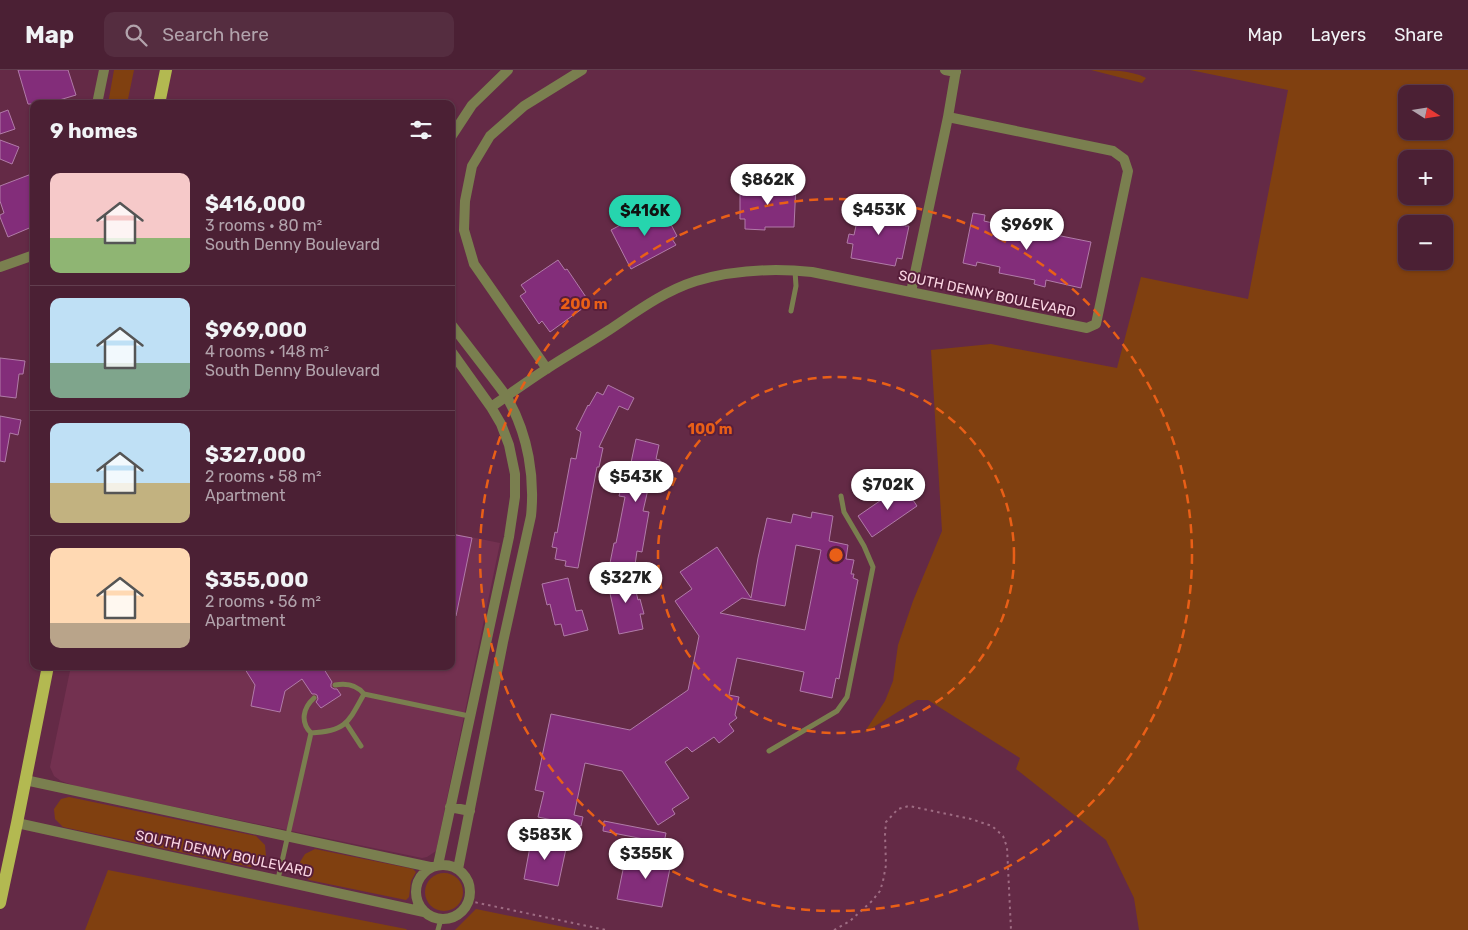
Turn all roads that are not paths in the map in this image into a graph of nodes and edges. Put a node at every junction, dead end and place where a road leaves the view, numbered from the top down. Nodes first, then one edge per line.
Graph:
1 (104, 70) edge
2 (166, 70) edge
3 (508, 70) edge
4 (582, 70) edge
5 (945, 70) edge
6 (956, 71) edge
7 (98, 100) edge
8 (160, 100) edge
9 (948, 116) junction
10 (455, 132) edge
11 (30, 257) edge
12 (0, 267) edge
13 (795, 270) junction
14 (911, 292) junction
15 (791, 311) dead end
16 (455, 329) edge
17 (455, 356) edge
18 (547, 369) junction
19 (506, 397) junction
20 (491, 406) junction
21 (841, 496) dead end
22 (47, 670) edge
23 (334, 685) dead end
24 (364, 694) junction
25 (314, 698) dead end
26 (469, 716) junction
27 (488, 719) junction
28 (346, 724) junction
29 (311, 733) junction
30 (361, 746) dead end
31 (769, 752) dead end
32 (25, 780) junction
33 (450, 807) junction
34 (470, 811) junction
35 (17, 823) junction
36 (287, 836) junction
37 (434, 866) junction
38 (458, 869) junction
39 (278, 880) junction
40 (0, 903) edge
41 (424, 912) junction
42 (441, 919) junction
43 (438, 930) edge

1 - 7 street
2 - 8 main road
3 - 10 street
4 - 18 street
5 - 6 street
6 - 9 street
9 - 14 street
9 - 14 street, SOUTH DENNY BOULEVARD
11 - 12 street
13 - 14 street, SOUTH DENNY BOULEVARD
13 - 15 lane
13 - 18 street, SOUTH DENNY BOULEVARD
16 - 19 street
17 - 20 street
18 - 19 street, SOUTH DENNY BOULEVARD
19 - 20 street, SOUTH DENNY BOULEVARD
19 - 27 street
20 - 26 street
21 - 31 lane
22 - 32 main road
23 - 24 lane
24 - 26 lane
24 - 28 lane
25 - 29 lane
26 - 27 street
26 - 33 street
27 - 34 street
28 - 29 lane
28 - 30 lane
29 - 36 lane
32 - 35 main road
32 - 36 street
33 - 34 street
33 - 37 street
34 - 38 street
35 - 39 street, SOUTH DENNY BOULEVARD
35 - 40 main road
36 - 37 street
36 - 39 lane
37 - 38 street
37 - 41 street
38 - 42 street
39 - 41 street, SOUTH DENNY BOULEVARD
41 - 42 street, SOUTH DENNY BOULEVARD
42 - 43 lane

